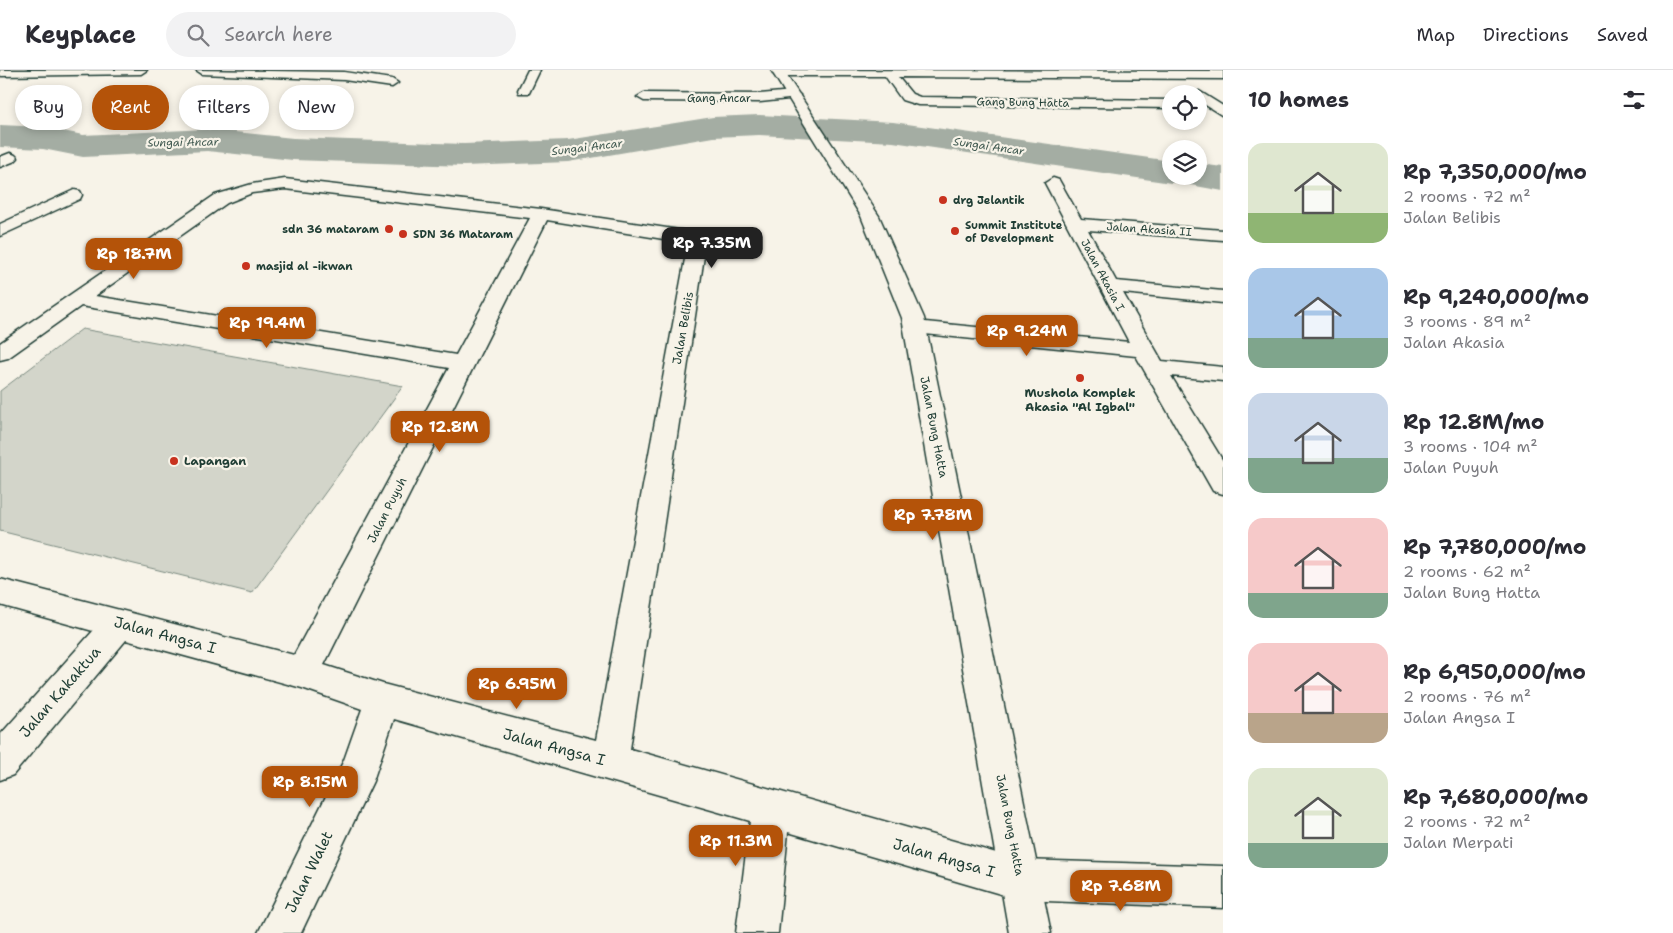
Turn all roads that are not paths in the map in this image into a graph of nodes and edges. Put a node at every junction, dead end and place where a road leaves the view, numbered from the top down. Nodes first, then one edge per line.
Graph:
1 (141, 70) edge
2 (202, 70) edge
3 (534, 70) edge
4 (63, 71) edge
5 (777, 71) edge
6 (0, 72) edge
7 (888, 72) junction
8 (1168, 75) junction
9 (1223, 75) edge
10 (392, 83) dead end
11 (1183, 85) edge
12 (524, 90) dead end
13 (794, 96) junction
14 (644, 97) dead end
15 (1207, 101) edge
16 (1162, 104) edge
17 (1218, 108) edge
18 (1053, 183) dead end
19 (74, 195) dead end
20 (541, 214) junction
21 (1075, 224) junction
22 (0, 231) edge
23 (1223, 235) edge
24 (1109, 286) junction
25 (1223, 297) edge
26 (77, 299) junction
27 (0, 325) edge
28 (915, 327) junction
29 (26, 334) junction
30 (0, 353) edge
31 (1149, 359) junction
32 (464, 363) junction
33 (1223, 374) edge
34 (1221, 477) edge
35 (0, 592) edge
36 (120, 623) junction
37 (302, 673) junction
38 (383, 700) junction
39 (0, 762) edge
40 (610, 762) junction
41 (771, 808) junction
42 (1021, 880) junction
43 (1223, 887) edge
44 (279, 933) edge
45 (757, 933) edge
46 (1030, 933) edge

1 - 4 street
2 - 10 street
3 - 12 street
4 - 6 street
5 - 7 street
5 - 13 street, Jalan Bung Hatta
7 - 8 street
7 - 16 street, Gang Bung Hatta
8 - 9 street
8 - 11 street
13 - 14 street, Gang Ancar
13 - 28 street, Jalan Bung Hatta
15 - 17 street
18 - 21 street, Jalan Akasia I
19 - 22 street
20 - 26 street, Jalan Belibis
20 - 32 street, Jalan Puyuh
20 - 40 street, Jalan Belibis
21 - 23 street, Jalan Akasia II
21 - 24 street, Jalan Akasia I
24 - 25 street
24 - 31 street, Jalan Akasia I
26 - 29 street, Jalan Belibis
26 - 32 street
27 - 29 street
28 - 31 street
28 - 42 street, Jalan Bung Hatta
29 - 30 street, Jalan Belibis
31 - 33 street
31 - 34 street, Jalan Akasia I
32 - 37 street, Jalan Puyuh
35 - 36 street, Jalan Angsa I
36 - 37 street, Jalan Angsa I
36 - 39 street, Jalan Kakaktua
37 - 38 street, Jalan Angsa I
38 - 40 street, Jalan Angsa I
38 - 44 street, Jalan Walet
40 - 41 street, Jalan Angsa I
41 - 42 street, Jalan Angsa I
41 - 45 street
42 - 43 street, Jalan Angsa I
42 - 46 street, Jalan Bung Hatta

